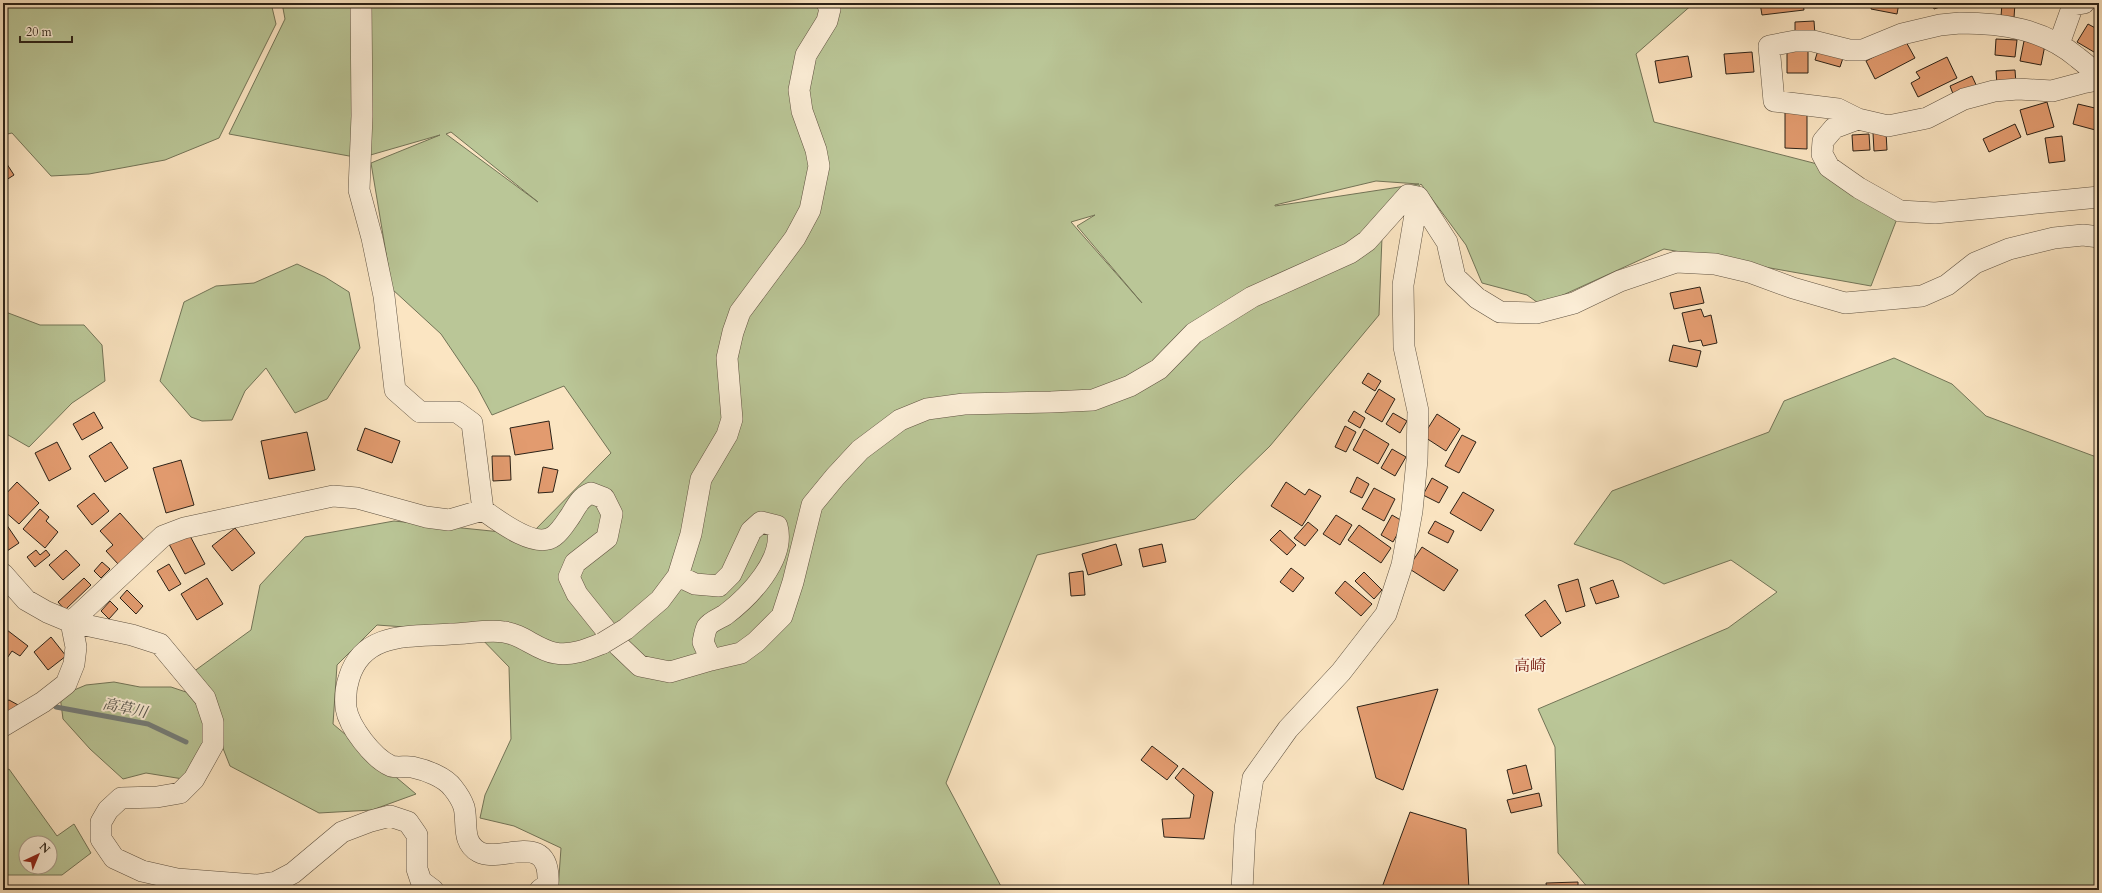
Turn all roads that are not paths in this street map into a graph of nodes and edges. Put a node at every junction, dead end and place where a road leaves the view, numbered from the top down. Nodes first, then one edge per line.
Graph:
1 (361, 3) edge
2 (827, 3) edge
3 (2076, 4) edge
4 (2059, 44) junction
5 (1858, 118) junction
6 (1418, 197) junction
7 (2099, 197) edge
8 (2099, 237) edge
9 (482, 510) junction
10 (678, 576) junction
11 (7, 586) edge
12 (71, 622) junction
13 (711, 660) junction
14 (3, 726) edge
15 (434, 890) edge
16 (540, 890) edge
17 (1242, 890) edge

1 - 9 street
2 - 10 street
3 - 4 street
4 - 5 street
4 - 5 street
5 - 7 street
6 - 8 street
6 - 13 street
6 - 17 street
9 - 12 street
9 - 13 street
10 - 13 street
10 - 16 street, bridge
11 - 12 street
12 - 14 street
12 - 15 street

